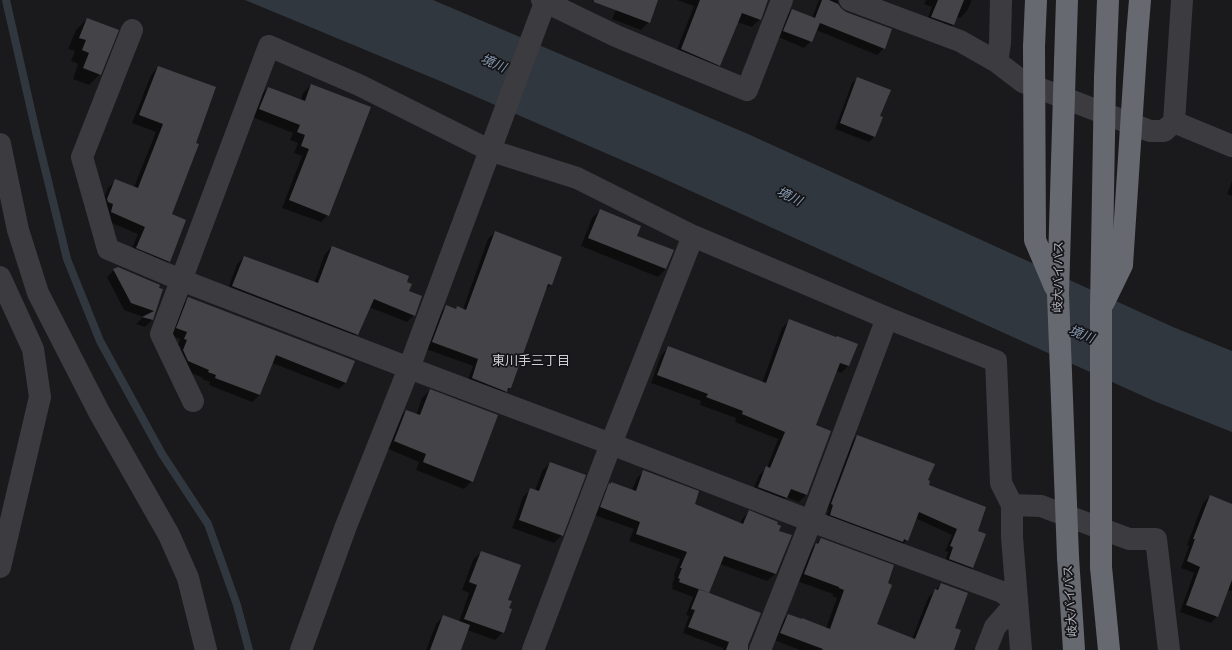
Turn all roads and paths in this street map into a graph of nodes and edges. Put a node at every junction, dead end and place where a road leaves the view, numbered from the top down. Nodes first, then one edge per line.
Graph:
1 (782, 0) edge
2 (850, 0) edge
3 (1001, 0) edge
4 (1036, 0) edge
5 (1067, 0) edge
6 (1108, 0) edge
7 (1140, 0) edge
8 (1182, 0) edge
9 (543, 4) edge
10 (132, 30) dead end
11 (997, 62) junction
12 (1174, 122) junction
13 (493, 140) junction
14 (0, 144) edge
15 (1232, 146) edge
16 (693, 236) junction
17 (0, 277) edge
18 (181, 280) junction
19 (1058, 294) junction
20 (1102, 307) junction
21 (887, 318) junction
22 (409, 368) junction
23 (193, 401) dead end
24 (611, 444) junction
25 (1012, 505) junction
26 (811, 521) junction
27 (0, 567) edge
28 (1017, 602) junction
29 (206, 650) edge
30 (301, 650) edge
31 (533, 650) edge
32 (760, 650) edge
33 (986, 650) edge
34 (1021, 650) edge
35 (1074, 650) edge
36 (1109, 650) edge
37 (1170, 650) edge

1 - 9 street
2 - 11 street
3 - 11 street
4 - 19 highway, bridge
5 - 19 highway, 岐大バイパス, bridge
6 - 20 highway, bridge
7 - 20 highway, bridge
8 - 12 street
9 - 13 street
10 - 18 street
11 - 12 street
12 - 15 street
13 - 16 street
13 - 18 street
13 - 22 street
14 - 29 street
16 - 21 street
16 - 24 street
17 - 27 street
18 - 22 street
18 - 23 street
19 - 35 highway, 岐大バイパス, bridge
20 - 36 highway, bridge
21 - 25 street
21 - 26 street
22 - 24 street
22 - 30 street
24 - 26 street
24 - 31 street
25 - 28 street
25 - 37 street
26 - 28 street
26 - 32 street
28 - 33 street
28 - 34 street

